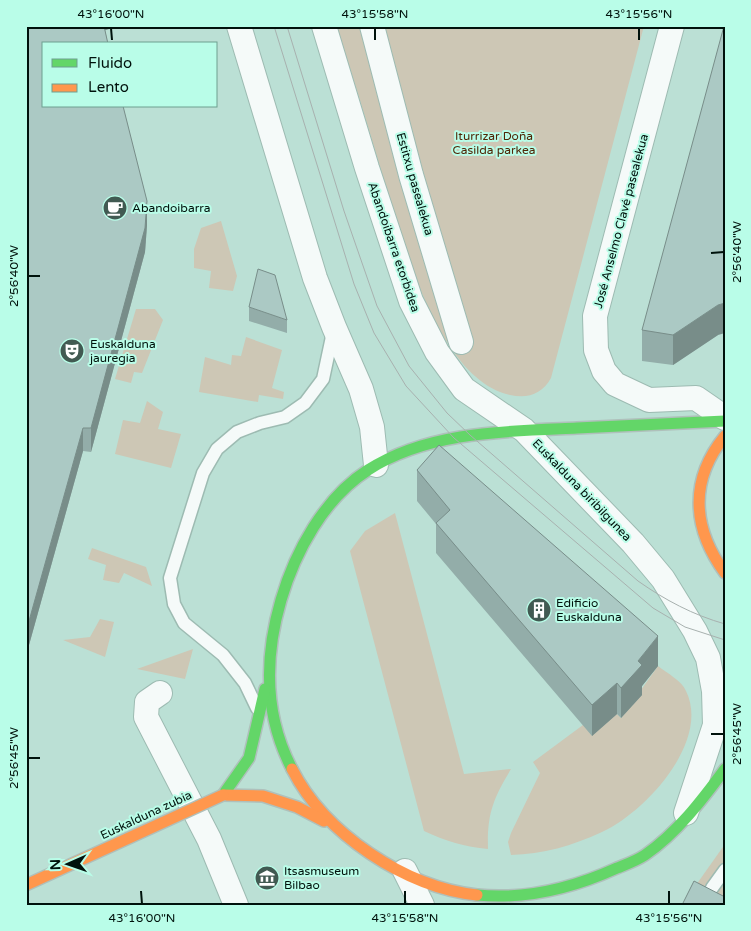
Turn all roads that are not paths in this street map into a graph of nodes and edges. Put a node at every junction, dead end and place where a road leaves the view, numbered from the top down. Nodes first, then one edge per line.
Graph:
1 (238, 26) edge
2 (324, 26) edge
3 (372, 26) edge
4 (672, 26) edge
5 (334, 327) junction
6 (461, 342) dead end
7 (725, 419) edge
8 (524, 430) junction
9 (725, 436) edge
10 (376, 465) junction
11 (725, 574) edge
12 (268, 673) junction
13 (160, 694) dead end
14 (259, 718) junction
15 (725, 769) edge
16 (223, 795) junction
17 (684, 820) junction
18 (330, 824) junction
19 (725, 870) edge
20 (405, 871) junction
21 (26, 885) edge
22 (712, 888) edge
23 (489, 900) edge
24 (236, 905) edge
25 (422, 905) edge

1 - 5 street
2 - 8 street, Abandoibarra etorbidea
3 - 6 street, Estitxu pasealekua
4 - 7 street, José Anselmo Clavé pasealekua
5 - 10 street
5 - 14 lane
7 - 8 main road
8 - 10 main road, Euskalduna biribilgunea
8 - 17 street, Euskalduna biribilgunea
9 - 11 main road
10 - 12 main road, Euskalduna biribilgunea
12 - 14 main road
12 - 18 main road, Euskalduna biribilgunea
13 - 24 street
14 - 16 main road
15 - 17 main road, Euskalduna biribilgunea
16 - 18 main road, Euskalduna zubia
16 - 21 main road, Euskalduna zubia, bridge
17 - 23 main road, Euskalduna biribilgunea
18 - 20 main road, Euskalduna biribilgunea
19 - 22 lane
20 - 23 main road, Euskalduna biribilgunea
20 - 25 street

